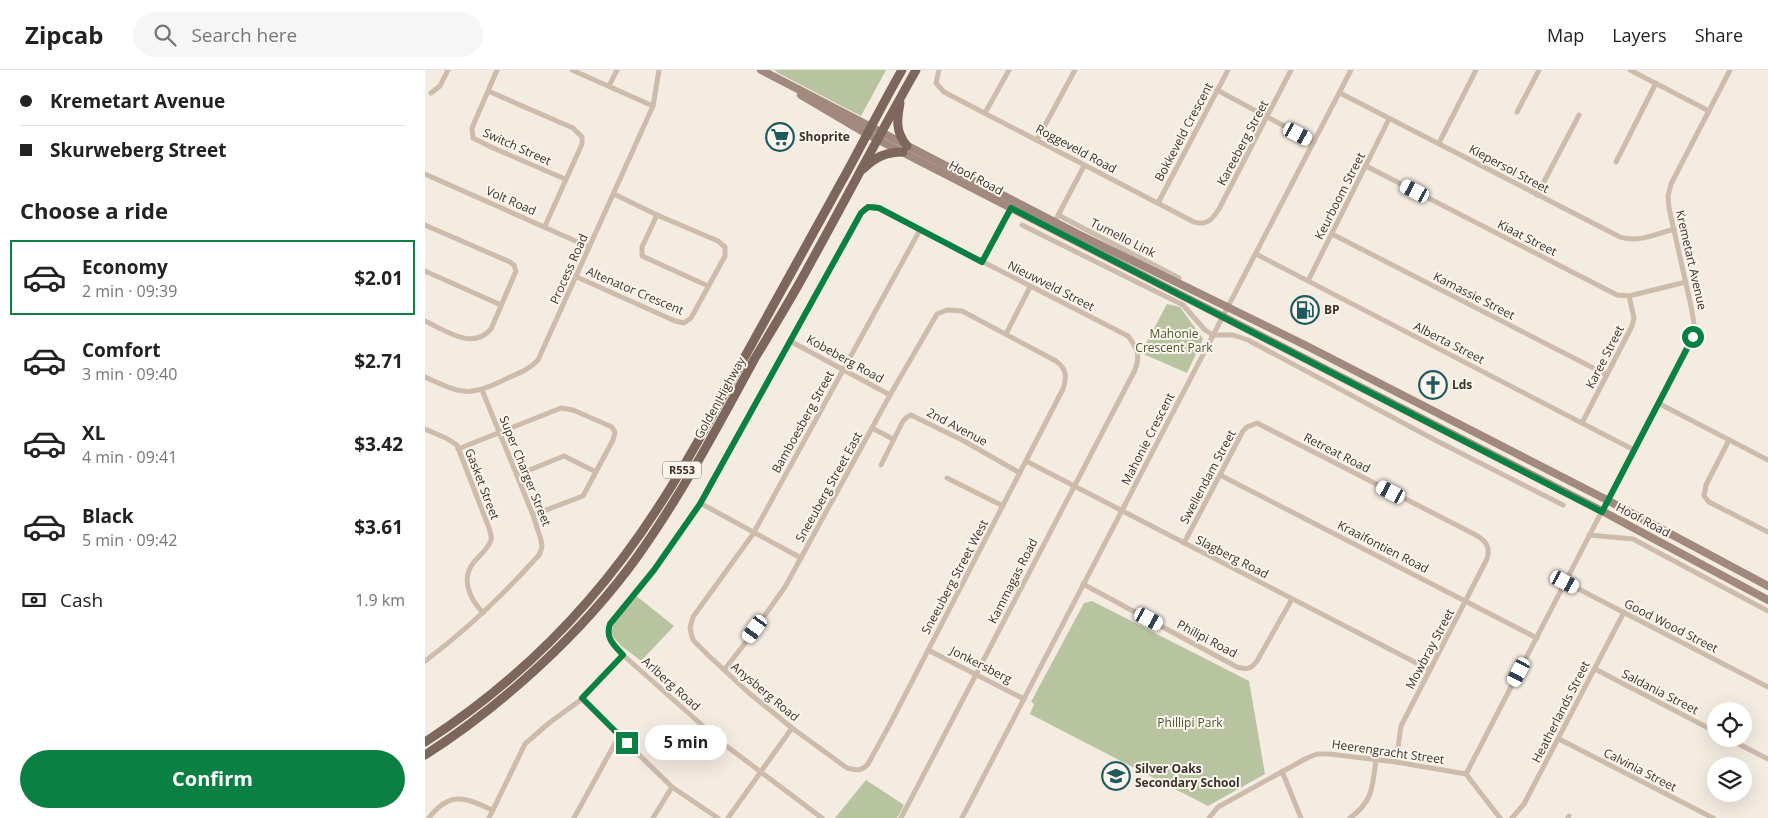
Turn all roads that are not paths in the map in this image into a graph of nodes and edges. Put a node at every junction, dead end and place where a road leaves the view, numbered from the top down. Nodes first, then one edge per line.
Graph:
1 (448, 70) edge
2 (497, 70) edge
3 (572, 70) edge
4 (617, 70) edge
5 (659, 70) edge
6 (761, 70) edge
7 (902, 70) edge
8 (915, 70) edge
9 (939, 70) edge
10 (1009, 70) edge
11 (1075, 70) edge
12 (1228, 70) edge
13 (1291, 70) edge
14 (1351, 70) edge
15 (1476, 70) edge
16 (1539, 70) edge
17 (1630, 70) edge
18 (1730, 70) edge
19 (1656, 84) junction
20 (609, 86) junction
21 (1217, 90) junction
22 (488, 91) junction
23 (431, 93) dead end
24 (1339, 93) junction
25 (901, 95) junction
26 (653, 106) junction
27 (1709, 111) junction
28 (1517, 112) dead end
29 (985, 113) junction
30 (1579, 115) dead end
31 (1267, 117) junction
32 (1389, 119) junction
33 (868, 131) junction
34 (878, 136) junction
35 (1037, 140) junction
36 (1314, 142) junction
37 (1439, 144) junction
38 (905, 149) junction
39 (1616, 162) dead end
40 (1084, 166) junction
41 (1366, 166) junction
42 (425, 174) edge
43 (858, 175) junction
44 (565, 179) junction
45 (614, 194) junction
46 (1537, 195) junction
47 (1158, 203) junction
48 (1013, 205) junction
49 (657, 215) junction
50 (1055, 222) junction
51 (1208, 222) joint
52 (425, 225) edge
53 (1022, 225) dead end
54 (545, 226) junction
55 (920, 230) junction
56 (1674, 230) junction
57 (1331, 234) junction
58 (589, 247) junction
59 (1256, 254) junction
60 (982, 262) junction
61 (425, 271) edge
62 (577, 277) junction
63 (1179, 278) dead end
64 (1308, 281) junction
65 (1685, 282) junction
66 (708, 286) junction
67 (1030, 287) junction
68 (1629, 296) junction
69 (501, 305) junction
70 (1228, 307) junction
71 (1223, 316) junction
72 (425, 321) edge
73 (1006, 334) junction
74 (1213, 336) junction
75 (790, 341) junction
76 (1138, 353) joint
77 (843, 370) junction
78 (1607, 375) junction
79 (425, 377) edge
80 (481, 390) junction
81 (890, 395) junction
82 (1659, 403) junction
83 (1582, 423) junction
84 (1254, 424) joint
85 (872, 428) junction
86 (425, 429) edge
87 (499, 434) junction
88 (893, 439) junction
89 (1729, 440) junction
90 (458, 449) junction
91 (1634, 450) junction
92 (1768, 460) edge
93 (1026, 461) junction
94 (881, 465) dead end
95 (596, 472) junction
96 (1020, 473) junction
97 (517, 475) junction
98 (1221, 475) junction
99 (947, 478) dead end
100 (1074, 486) junction
101 (1607, 500) junction
102 (700, 504) junction
103 (1563, 504) dead end
104 (1003, 506) junction
105 (1122, 511) junction
106 (1602, 512) junction
107 (533, 515) junction
108 (1768, 532) edge
109 (753, 534) junction
110 (1589, 536) junction
111 (1184, 543) junction
112 (1488, 547) joint
113 (801, 558) junction
114 (1565, 582) junction
115 (1083, 584) junction
116 (1768, 586) edge
117 (1292, 599) junction
118 (1768, 600) edge
119 (1466, 602) junction
120 (1768, 611) edge
121 (1624, 612) junction
122 (483, 613) junction
123 (693, 617) joint
124 (1537, 638) junction
125 (928, 650) junction
126 (623, 655) junction
127 (425, 660) edge
128 (1595, 669) junction
129 (724, 670) junction
130 (1430, 670) junction
131 (976, 674) junction
132 (1768, 687) edge
133 (582, 698) junction
134 (1024, 699) junction
135 (1707, 727) edge
136 (792, 728) junction
137 (619, 736) junction
138 (1559, 739) junction
139 (425, 742) edge
140 (1745, 747) edge
141 (425, 755) edge
142 (1768, 759) edge
143 (1376, 760) junction
144 (1396, 762) junction
145 (847, 768) joint
146 (1281, 771) junction
147 (760, 772) junction
148 (1466, 774) junction
149 (672, 787) junction
150 (493, 810) junction
151 (1358, 812) junction
152 (429, 818) edge
153 (489, 818) edge
154 (574, 818) edge
155 (653, 818) edge
156 (718, 818) edge
157 (728, 818) edge
158 (822, 818) edge
159 (901, 818) edge
160 (962, 818) edge
161 (1209, 818) edge
162 (1301, 818) edge
163 (1350, 818) edge
164 (1362, 818) edge
165 (1500, 818) edge
166 (1512, 818) edge
167 (1713, 818) edge

1 - 23 street
2 - 22 street, Switch Street
3 - 20 street
4 - 20 street
5 - 26 street, Process Road
6 - 33 main road, Hoof Road
7 - 33 main road, Golden Highway / R553
8 - 25 main road, Golden Highway / R553
9 - 29 street, Roggeveld Road
10 - 29 street
11 - 35 street
12 - 21 street, Bokkeveld Crescent
13 - 31 street, Kareeberg Street
14 - 24 street, Mahonie Crescent
15 - 37 street
16 - 28 street
17 - 19 street
18 - 27 street, Kremetart Avenue
19 - 27 street
19 - 39 street
20 - 26 street
21 - 31 street
21 - 47 street, Bokkeveld Crescent
22 - 44 street, Switch Street
22 - 44 street
24 - 32 street, Kiepersol Street
24 - 36 street, Mahonie Crescent
25 - 34 main road, Golden Highway / R553
25 - 38 main road
26 - 45 street, Process Road
27 - 56 street, Kremetart Avenue
29 - 35 street, Roggeveld Road
30 - 46 street
31 - 36 street
31 - 51 street, Kareeberg Street
32 - 37 street, Kiepersol Street
32 - 41 street, Keurboom Street
33 - 34 main road, Hoof Road
33 - 139 main road, Golden Highway / R553
34 - 38 main road, Hoof Road
34 - 43 main road, Golden Highway / R553
35 - 40 street, Roggeveld Road
36 - 59 street, Mahonie Crescent
37 - 46 street, Kiepersol Street
38 - 43 main road
38 - 48 main road, Hoof Road
40 - 47 street, Roggeveld Road
40 - 50 street
41 - 57 street, Keurboom Street
41 - 68 street, Kiaat Street
42 - 54 street, Volt Road
43 - 141 main road, Golden Highway / R553
44 - 54 street
45 - 49 street, Altenator Crescent
45 - 58 street, Process Road
46 - 56 street, Kiepersol Street
47 - 51 street, Roggeveld Road
48 - 50 main road, Hoof Road
48 - 60 street
49 - 66 street
49 - 66 street, Altenator Crescent
50 - 63 street, Tumello Link
50 - 70 main road, Hoof Road
50 - 71 main road, Hoof Road
52 - 69 street
53 - 74 street
54 - 58 street, Volt Road
55 - 60 street, Nieuwveld Street
55 - 75 street, Nieuwveld Street
55 - 77 street, Bamboesberg Street
56 - 65 street, Kremetart Avenue
57 - 64 street, Keurboom Street
57 - 78 street, Kamassie Street
58 - 62 street, Process Road
59 - 64 street, Alberta Street
59 - 70 street, Mahonie Crescent
60 - 67 street, Nieuwveld Street
61 - 69 street
62 - 66 street, Altenator Crescent
62 - 80 street, Process Road
64 - 83 street, Alberta Street
65 - 68 street, Kiaat Street
65 - 82 street, Kremetart Avenue
67 - 73 street
67 - 76 street, Nieuwveld Street
68 - 78 street, Karee Street
69 - 72 street
70 - 71 street, Mahonie Crescent
70 - 101 main road, Hoof Road
71 - 74 street, Mahonie Crescent
71 - 106 main road, Hoof Road
73 - 81 street, Sneeuberg Street East
73 - 93 street, Sneeuberg Street West
74 - 103 street
74 - 105 street, Mahonie Crescent
75 - 77 street, Kobeberg Road
75 - 102 street
76 - 100 street, Kammagas Road
77 - 81 street, Kobeberg Road
77 - 109 street, Bamboesberg Street
78 - 83 street, Karee Street
79 - 80 street, Process Road
80 - 87 street, Super Charger Street
81 - 85 street, Sneeuberg Street East
82 - 89 street
82 - 91 street, Kremetart Avenue
83 - 91 street, Alberta Street
84 - 98 street, Swellendam Street
84 - 112 street, Retreat Road
85 - 88 street
85 - 113 street, Sneeuberg Street East
86 - 90 street, Gasket Street
87 - 90 street
87 - 95 street
87 - 97 street, Super Charger Street
88 - 94 street, 2nd Avenue
88 - 96 street, 2nd Avenue
89 - 92 street
89 - 108 street
90 - 122 street, Gasket Street
91 - 101 street, Kremetart Avenue
93 - 96 street, Sneeuberg Street West
93 - 100 street, Slagberg Road
95 - 97 street
95 - 107 street
96 - 104 street, Sneeuberg Street West
97 - 107 street, Super Charger Street
98 - 111 street, Swellendam Street
98 - 119 street, Kraaifontien Road
99 - 104 street
100 - 105 street, Slagberg Road
100 - 131 street, Kammagas Road
101 - 106 street, Kremetart Avenue
101 - 116 main road, Hoof Road
102 - 109 street
102 - 126 street, Arlberg Road
104 - 125 street, Sneeuberg Street West
105 - 111 street, Slagberg Road
105 - 115 street, Mahonie Crescent
106 - 110 street, Kremetart Avenue
106 - 118 main road, Hoof Road
107 - 122 street, Super Charger Street
109 - 113 street
109 - 123 street, Bamboesberg Street
110 - 114 street, Kremetart Avenue
110 - 120 street
111 - 117 street, Slagberg Road
112 - 119 street, Mowbray Street
113 - 129 street, Sneeuberg Street East
114 - 121 street, Good Wood Street
114 - 124 street, Kremetart Avenue
115 - 117 street, Philipi Road
115 - 134 street, Mahonie Crescent
117 - 130 street, Slagberg Road
119 - 124 street, Kraaifontien Road
119 - 130 street, Mowbray Street
121 - 128 street, Heatherlands Street
121 - 132 street, Good Wood Street
122 - 127 street, Super Charger Street
123 - 129 street, Anysberg Road
124 - 148 street, Kremetart Avenue
125 - 131 street, Jonkersberg
125 - 145 street, Sneeuberg Street West
126 - 133 street
126 - 147 street, Arlberg Road
128 - 135 street, Saldania Street
128 - 138 street, Heatherlands Street
129 - 136 street, Anysberg Road
130 - 144 street, Mowbray Street
131 - 134 street, Jonkersberg
131 - 159 street, Kammagas Road
133 - 137 street
133 - 150 street
134 - 160 street, Mahonie Crescent
136 - 145 street, Anysberg Road
136 - 147 street
137 - 149 street
137 - 154 street
138 - 166 street, Heatherlands Street
138 - 167 street, Calvinia Street
140 - 142 street
143 - 144 street, Heerengracht Street
143 - 146 street, Heerengracht Street
143 - 151 street
144 - 148 street, Heerengracht Street
146 - 161 street, Heerengracht Street
146 - 162 street
147 - 157 street
147 - 158 street, Arlberg Road
148 - 165 street
149 - 155 street
149 - 156 street
150 - 152 street
150 - 153 street
151 - 163 street
151 - 164 street

